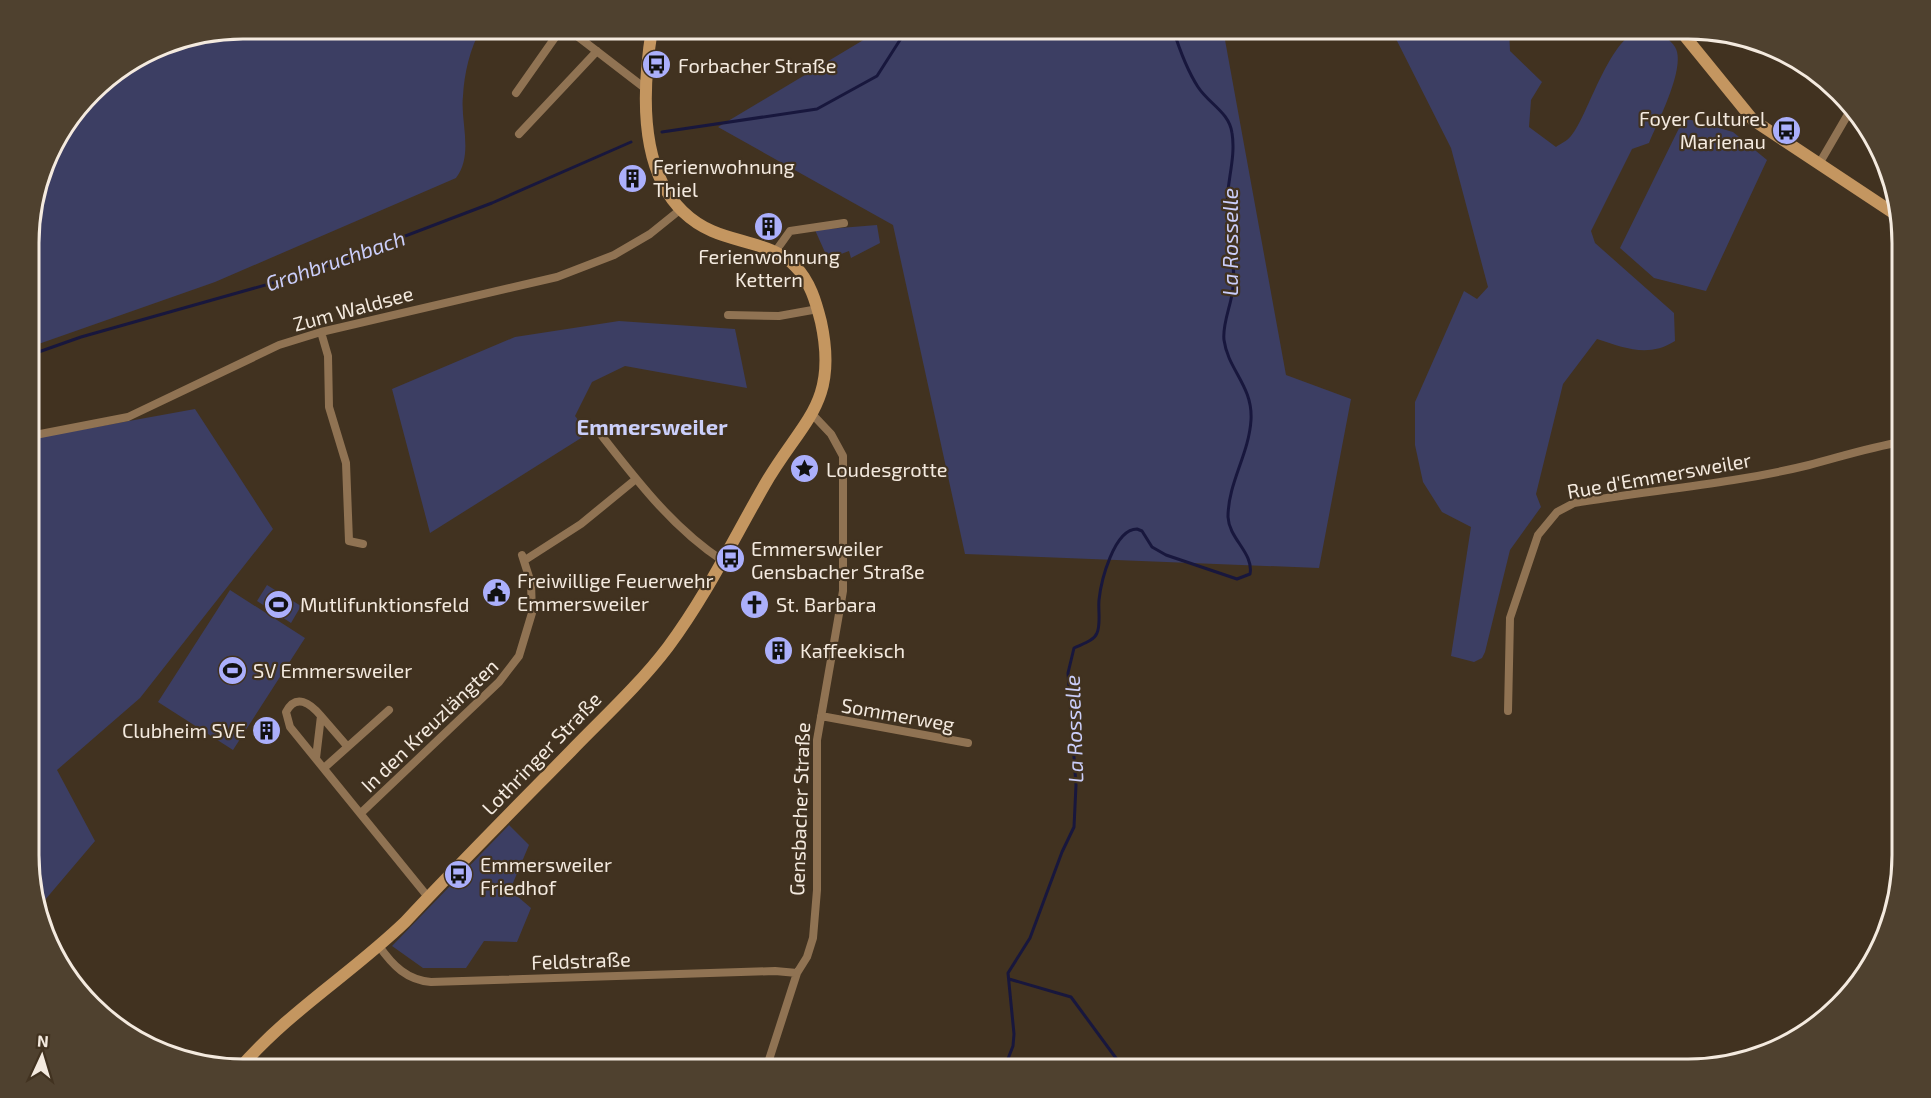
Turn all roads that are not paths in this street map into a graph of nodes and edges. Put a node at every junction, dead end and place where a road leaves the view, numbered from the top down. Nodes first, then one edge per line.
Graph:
1 (553, 39) edge
2 (582, 39) edge
3 (650, 39) edge
4 (1689, 41) edge
5 (597, 51) junction
6 (646, 89) junction
7 (516, 93) dead end
8 (1847, 116) edge
9 (519, 134) dead end
10 (1819, 164) junction
11 (681, 209) junction
12 (1889, 210) edge
13 (844, 223) dead end
14 (775, 252) junction
15 (818, 309) junction
16 (728, 315) dead end
17 (321, 332) junction
18 (813, 415) junction
19 (39, 434) edge
20 (602, 436) dead end
21 (1892, 444) edge
22 (636, 479) junction
23 (363, 544) dead end
24 (723, 561) junction
25 (389, 710) dead end
26 (1508, 711) dead end
27 (321, 716) junction
28 (821, 716) junction
29 (968, 743) dead end
30 (347, 746) junction
31 (316, 758) junction
32 (324, 768) junction
33 (361, 813) junction
34 (428, 897) junction
35 (379, 946) junction
36 (797, 973) junction
37 (249, 1059) edge
38 (769, 1059) edge

1 - 7 street
2 - 5 street
3 - 6 main road
4 - 10 main road
5 - 6 street
5 - 9 street
6 - 11 main road
8 - 10 street
10 - 12 main road
11 - 14 main road
11 - 17 street, Zum Waldsee
13 - 14 street
14 - 15 main road
15 - 16 street
15 - 18 main road
17 - 19 street, Zum Waldsee
17 - 23 street
18 - 24 main road, Lothringer Straße
18 - 28 street, Gensbacher Straße
20 - 22 street
21 - 26 street, Rue d'Emmersweiler
22 - 24 street
22 - 33 street, In den Kreuzlängten
24 - 34 main road, Lothringer Straße
25 - 30 street, In den Kreuzlängten
27 - 30 street, In den Kreuzlängten
27 - 31 street
27 - 31 street, In den Kreuzlängten
28 - 29 street, Sommerweg
28 - 36 street, Gensbacher Straße
30 - 32 street, In den Kreuzlängten
31 - 32 street, In den Kreuzlängten
32 - 33 street, In den Kreuzlängten
33 - 34 street, In den Kreuzlängten
34 - 35 main road, Lothringer Straße
35 - 36 street, Feldstraße
35 - 37 main road, Lothringer Straße
36 - 38 street, Gensbacher Straße

